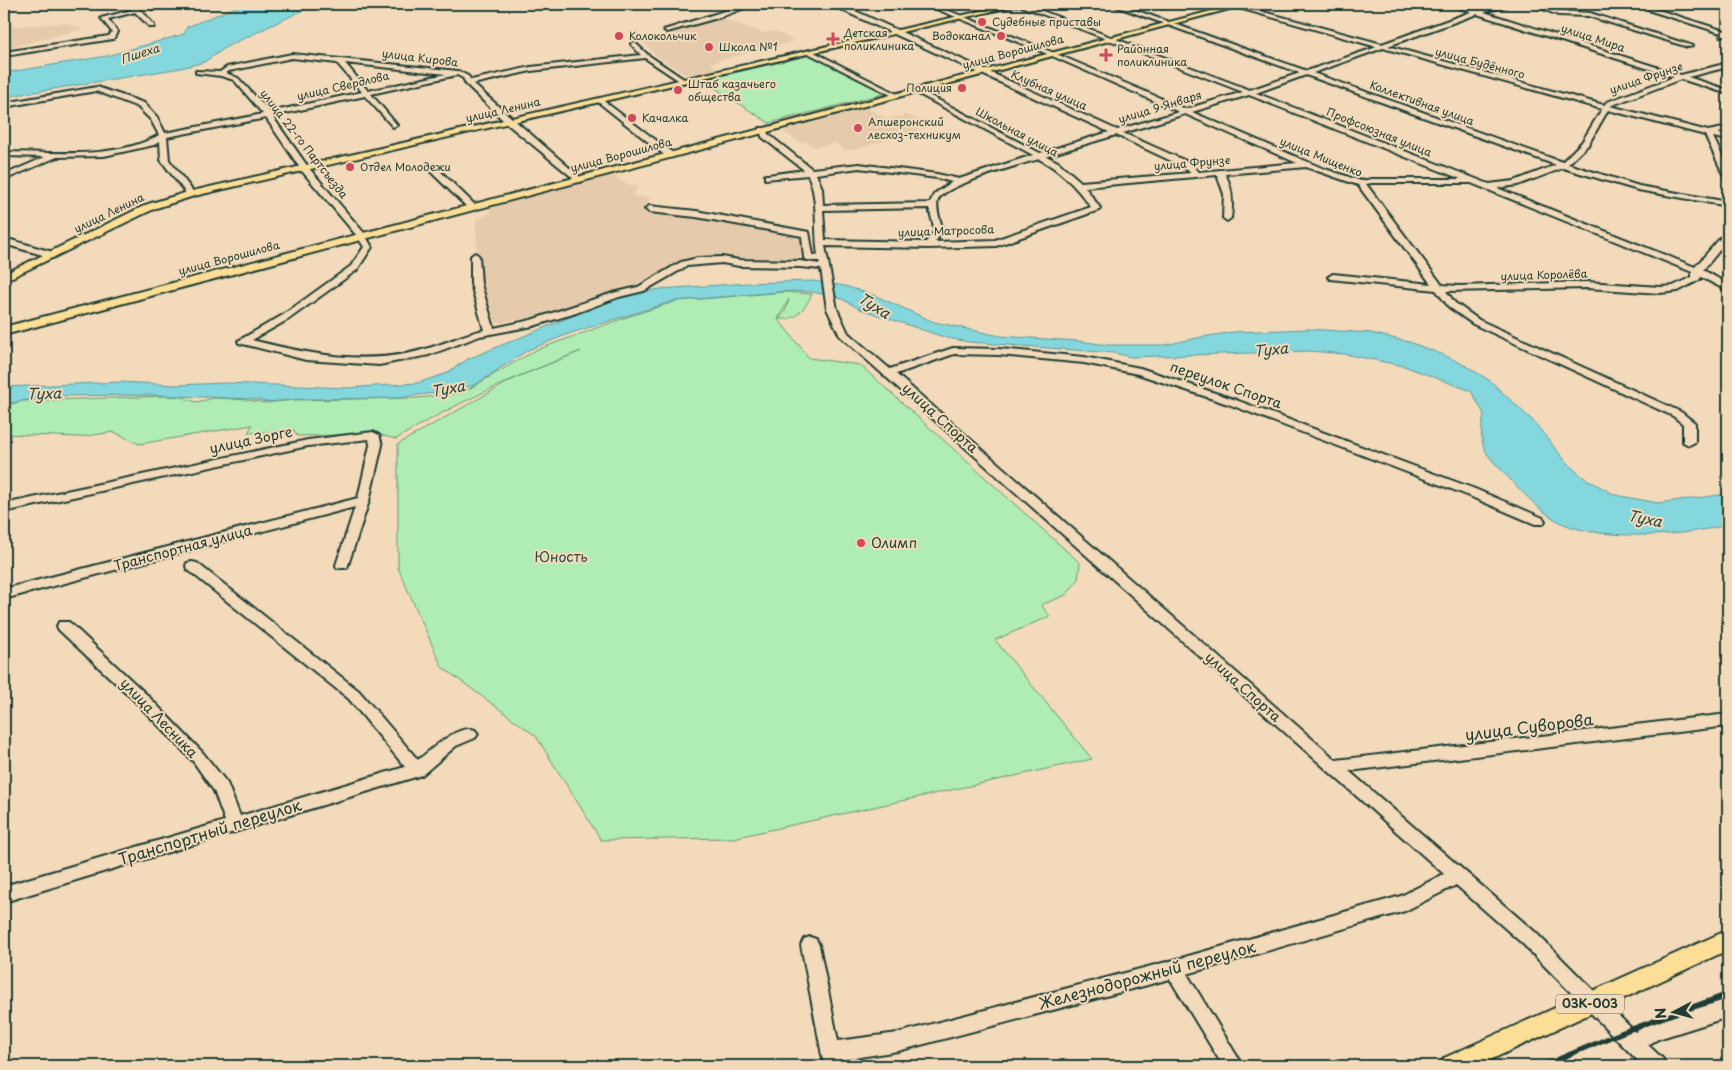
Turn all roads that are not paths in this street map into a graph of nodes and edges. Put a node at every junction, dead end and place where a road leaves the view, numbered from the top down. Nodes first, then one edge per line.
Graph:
1 (129, 4) edge
2 (148, 4) edge
3 (752, 4) edge
4 (836, 4) edge
5 (927, 4) edge
6 (1020, 4) edge
7 (1113, 4) edge
8 (1228, 4) edge
9 (1245, 4) edge
10 (1452, 4) edge
11 (1510, 4) edge
12 (1533, 4) edge
13 (1645, 4) edge
14 (1717, 4) edge
15 (1236, 6) junction
16 (1728, 7) edge
17 (155, 8) dead end
18 (138, 10) junction
19 (1478, 10) junction
20 (960, 17) junction
21 (1168, 24) junction
22 (152, 26) dead end
23 (667, 30) dead end
24 (894, 32) junction
25 (1722, 35) dead end
26 (1110, 39) junction
27 (634, 44) dead end
28 (1382, 46) junction
29 (1690, 46) dead end
30 (810, 52) junction
31 (4, 54) edge
32 (1052, 54) junction
33 (646, 56) junction
34 (340, 62) junction
35 (1728, 64) edge
36 (198, 72) dead end
37 (982, 72) junction
38 (458, 73) junction
39 (222, 74) junction
40 (1306, 74) junction
41 (1680, 77) junction
42 (467, 80) junction
43 (683, 81) junction
44 (915, 90) junction
45 (1248, 92) junction
46 (1728, 92) edge
47 (366, 93) junction
48 (895, 95) junction
49 (599, 100) junction
50 (7, 104) edge
51 (1607, 108) junction
52 (1183, 112) junction
53 (268, 115) junction
54 (508, 121) junction
55 (393, 125) dead end
56 (1728, 129) edge
57 (763, 130) junction
58 (1115, 133) junction
59 (1708, 133) junction
60 (164, 136) junction
61 (1728, 138) edge
62 (4, 154) edge
63 (56, 155) junction
64 (670, 155) junction
65 (1039, 156) junction
66 (1308, 165) junction
67 (1563, 165) junction
68 (432, 168) dead end
69 (305, 169) junction
70 (811, 172) junction
71 (1219, 172) junction
72 (1197, 174) junction
73 (1728, 176) edge
74 (768, 177) dead end
75 (4, 178) edge
76 (578, 180) junction
77 (1472, 181) junction
78 (959, 182) junction
79 (1360, 183) junction
80 (1079, 184) junction
81 (1485, 186) junction
82 (191, 194) junction
83 (932, 205) junction
84 (1728, 206) edge
85 (472, 207) junction
86 (818, 208) junction
87 (1096, 208) joint
88 (649, 209) dead end
89 (1728, 213) edge
90 (1227, 218) dead end
91 (1728, 232) edge
92 (361, 235) junction
93 (4, 241) edge
94 (821, 243) junction
95 (929, 245) junction
96 (53, 255) junction
97 (475, 256) dead end
98 (823, 263) junction
99 (1697, 271) junction
100 (1333, 277) dead end
101 (4, 278) edge
102 (1437, 287) junction
103 (1728, 288) edge
104 (4, 331) edge
105 (490, 332) junction
106 (889, 373) junction
107 (1689, 442) dead end
108 (363, 501) junction
109 (4, 508) edge
110 (1539, 521) dead end
111 (342, 565) dead end
112 (192, 566) dead end
113 (4, 594) edge
114 (64, 626) dead end
115 (1728, 720) edge
116 (470, 734) dead end
117 (1333, 767) junction
118 (417, 770) junction
119 (235, 825) junction
120 (1458, 875) junction
121 (4, 894) edge
122 (1728, 940) edge
123 (810, 945) dead end
124 (1174, 969) junction
125 (1594, 1002) junction
126 (1728, 1008) edge
127 (1634, 1043) junction
128 (832, 1059) edge
129 (1234, 1066) edge
130 (1452, 1066) edge
131 (1656, 1066) edge

1 - 18 street
2 - 17 street
3 - 23 street
4 - 24 street, Клубная улица
5 - 20 street, улица Мищенко
6 - 20 main road, улица Ленина
6 - 26 street, Профсоюзная улица
7 - 21 street, Коллективная улица
8 - 15 street, улица Будённого
9 - 15 main road, улица Ворошилова
10 - 19 street, улица Мира
11 - 19 street, улица 9 Января
12 - 29 street
13 - 25 street
14 - 16 street
15 - 21 main road, улица Ворошилова
15 - 28 street, улица Будённого
18 - 22 street
18 - 31 street
19 - 28 street, улица 9 Января
19 - 41 street, улица Мира
20 - 24 main road, улица Ленина
20 - 32 street, улица Мищенко
21 - 26 main road, улица Ворошилова
21 - 40 street, Коллективная улица
24 - 30 main road, улица Ленина
24 - 37 street, Клубная улица
26 - 32 main road, улица Ворошилова
26 - 45 street, Профсоюзная улица
27 - 33 street
28 - 40 street, улица 9 Января
28 - 51 street, улица Будённого
30 - 43 main road, улица Ленина
30 - 48 street
32 - 37 main road, улица Ворошилова
32 - 52 street, улица Мищенко
33 - 42 street
33 - 43 street
34 - 38 street, улица Кирова
34 - 39 street, улица Кирова
34 - 47 street
35 - 41 street, улица Фрунзе
36 - 39 street, улица 22-го Партсъезда
37 - 44 main road, улица Ворошилова
37 - 58 street, Клубная улица
38 - 42 street, улица Кирова
38 - 47 street, улица Свердлова
39 - 53 street, улица 22-го Партсъезда
40 - 45 street, улица 9 Января
40 - 67 street, Коллективная улица
41 - 46 street, улица Мира
41 - 51 street, улица Фрунзе
42 - 54 street, улица Кирова
43 - 49 main road, улица Ленина
44 - 48 main road, улица Ворошилова
44 - 65 street, Школьная улица
45 - 52 street, улица 9 Января
45 - 77 street, Профсоюзная улица
47 - 53 street, улица Свердлова
47 - 55 street
48 - 57 main road, улица Ворошилова
49 - 54 main road, улица Ленина
49 - 64 street
50 - 60 street
51 - 59 street, улица Будённого
51 - 67 street, улица Фрунзе
52 - 58 street, улица 9 Января
52 - 66 street, улица Мищенко
53 - 60 street, улица Свердлова
53 - 69 street, улица 22-го Партсъезда
54 - 69 main road, улица Ленина
54 - 76 street, улица Кирова
56 - 59 street
57 - 64 main road, улица Ворошилова
57 - 70 street
58 - 65 street, улица 9 Января
58 - 72 street, Клубная улица
59 - 61 street, улица Будённого
59 - 73 street
60 - 63 street, улица Свердлова
60 - 82 street
62 - 63 street
63 - 75 street, улица Свердлова
64 - 76 main road, улица Ворошилова
65 - 78 street, улица 9 Января
65 - 80 street, Школьная улица
66 - 71 street, улица Фрунзе
66 - 79 street, улица Мищенко
67 - 81 street, улица Фрунзе
67 - 84 street, Коллективная улица
68 - 85 street
69 - 82 main road, улица Ленина
69 - 92 street, улица 22-го Партсъезда
70 - 74 street
70 - 78 street
70 - 86 street, улица Спорта
71 - 72 street, улица Фрунзе
71 - 90 street
72 - 80 street, улица Фрунзе
76 - 85 main road, улица Ворошилова
77 - 79 street
77 - 81 street, Профсоюзная улица
78 - 83 street, улица 9 Января
79 - 102 street, улица Мищенко
80 - 87 street, Школьная улица
81 - 99 street, Профсоюзная улица
82 - 96 main road, улица Ленина
83 - 86 street
83 - 95 street
84 - 89 street
85 - 92 main road, улица Ворошилова
86 - 94 street, улица Спорта
87 - 95 street, улица Матросова
88 - 98 street
91 - 99 street, улица Королёва
92 - 104 main road, улица Ворошилова
92 - 105 street
93 - 96 street
94 - 95 street, улица Матросова
94 - 98 street, улица Спорта
96 - 101 main road, улица Ленина
97 - 105 street
98 - 105 street
98 - 106 street, улица Спорта
99 - 102 street, улица Королёва
99 - 103 street, Профсоюзная улица
100 - 102 street, улица Королёва
102 - 107 street, улица Мищенко
106 - 110 street, переулок Спорта
106 - 117 street, улица Спорта
108 - 109 street, улица Зорге
108 - 111 street, улица Зорге
108 - 113 street, Транспортная улица
112 - 118 street, Транспортная улица
114 - 119 street, улица Лесника
115 - 117 street, улица Суворова
116 - 118 street
117 - 120 street, улица Спорта
118 - 119 street, Транспортный переулок
119 - 121 street, Транспортный переулок
120 - 124 street, Железнодорожный переулок
120 - 125 street, улица Спорта
122 - 125 main road, 03К-003
123 - 128 street
124 - 128 street, Железнодорожный переулок
124 - 129 street
125 - 127 street, улица Спорта
125 - 130 main road, 03К-003
126 - 127 street
127 - 131 street, улица Спорта

